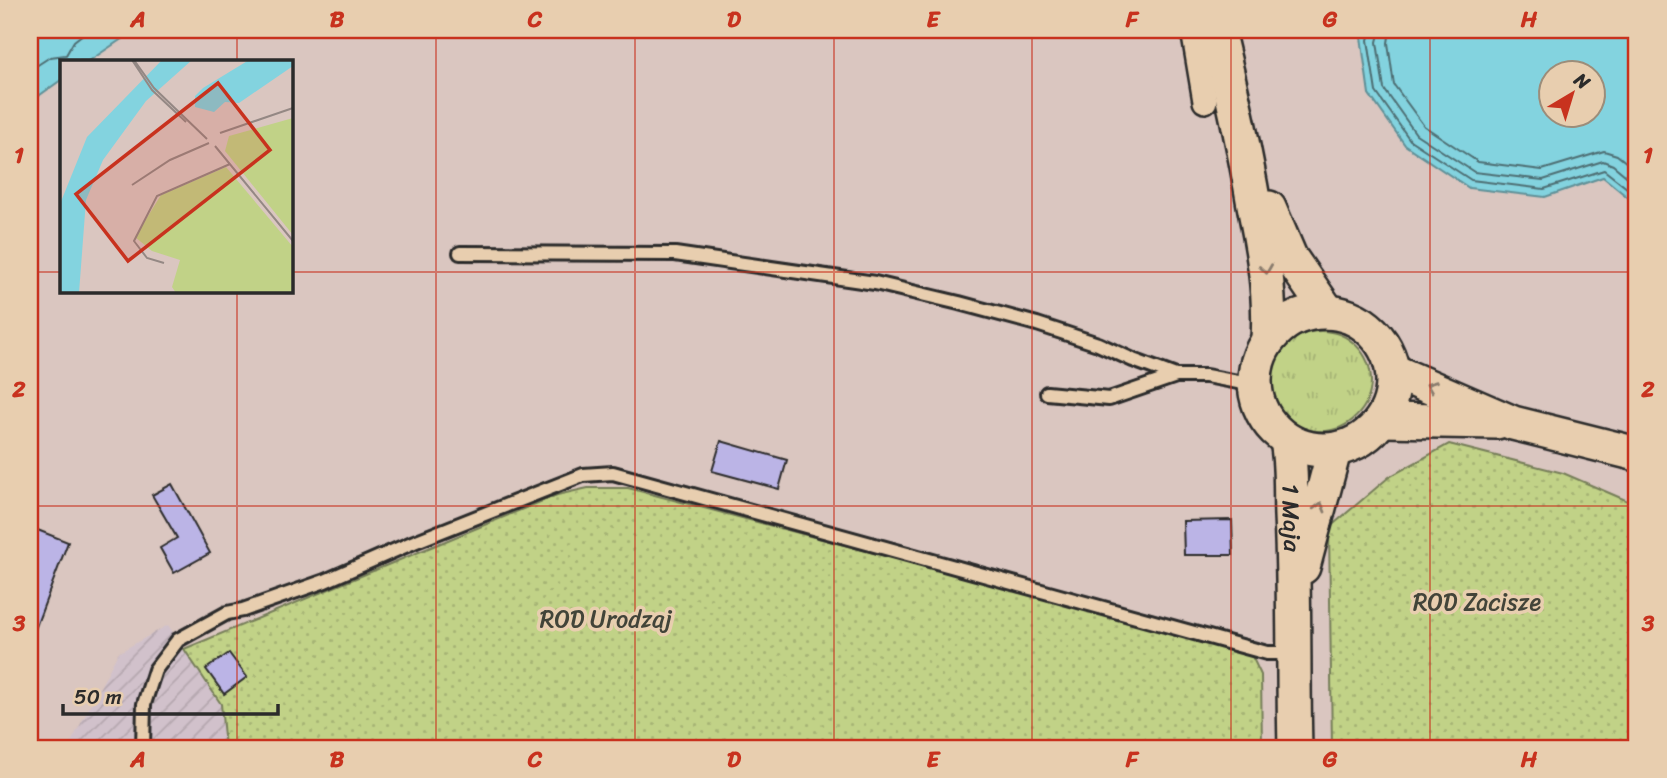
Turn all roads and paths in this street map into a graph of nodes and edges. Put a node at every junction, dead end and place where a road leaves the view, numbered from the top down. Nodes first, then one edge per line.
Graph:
1 (1193, 30) edge
2 (1217, 30) edge
3 (1219, 97) junction
4 (1245, 153) junction
5 (460, 253) dead end
6 (1328, 312) junction
7 (1268, 339) junction
8 (1393, 371) junction
9 (1176, 376) junction
10 (1254, 385) junction
11 (1047, 393) dead end
12 (1382, 420) junction
13 (1513, 423) junction
14 (1287, 441) junction
15 (1334, 451) junction
16 (1637, 454) edge
17 (1295, 597) junction
18 (1294, 653) junction
19 (143, 748) edge
20 (1295, 748) edge

1 - 3 street
2 - 3 street
3 - 4 street
4 - 6 street
4 -> 7 street
5 - 9 lane
6 - 7 street
6 - 8 street
7 - 10 street
8 - 12 street
13 -> 8 street
9 - 10 lane
9 - 11 lane
10 - 14 street
12 - 13 street
12 - 15 street
13 - 16 street
14 - 15 street
14 - 17 street, 1 Maja
17 -> 15 street, 1 Maja
17 - 18 street, 1 Maja
18 - 19 lane
18 - 20 street, 1 Maja

